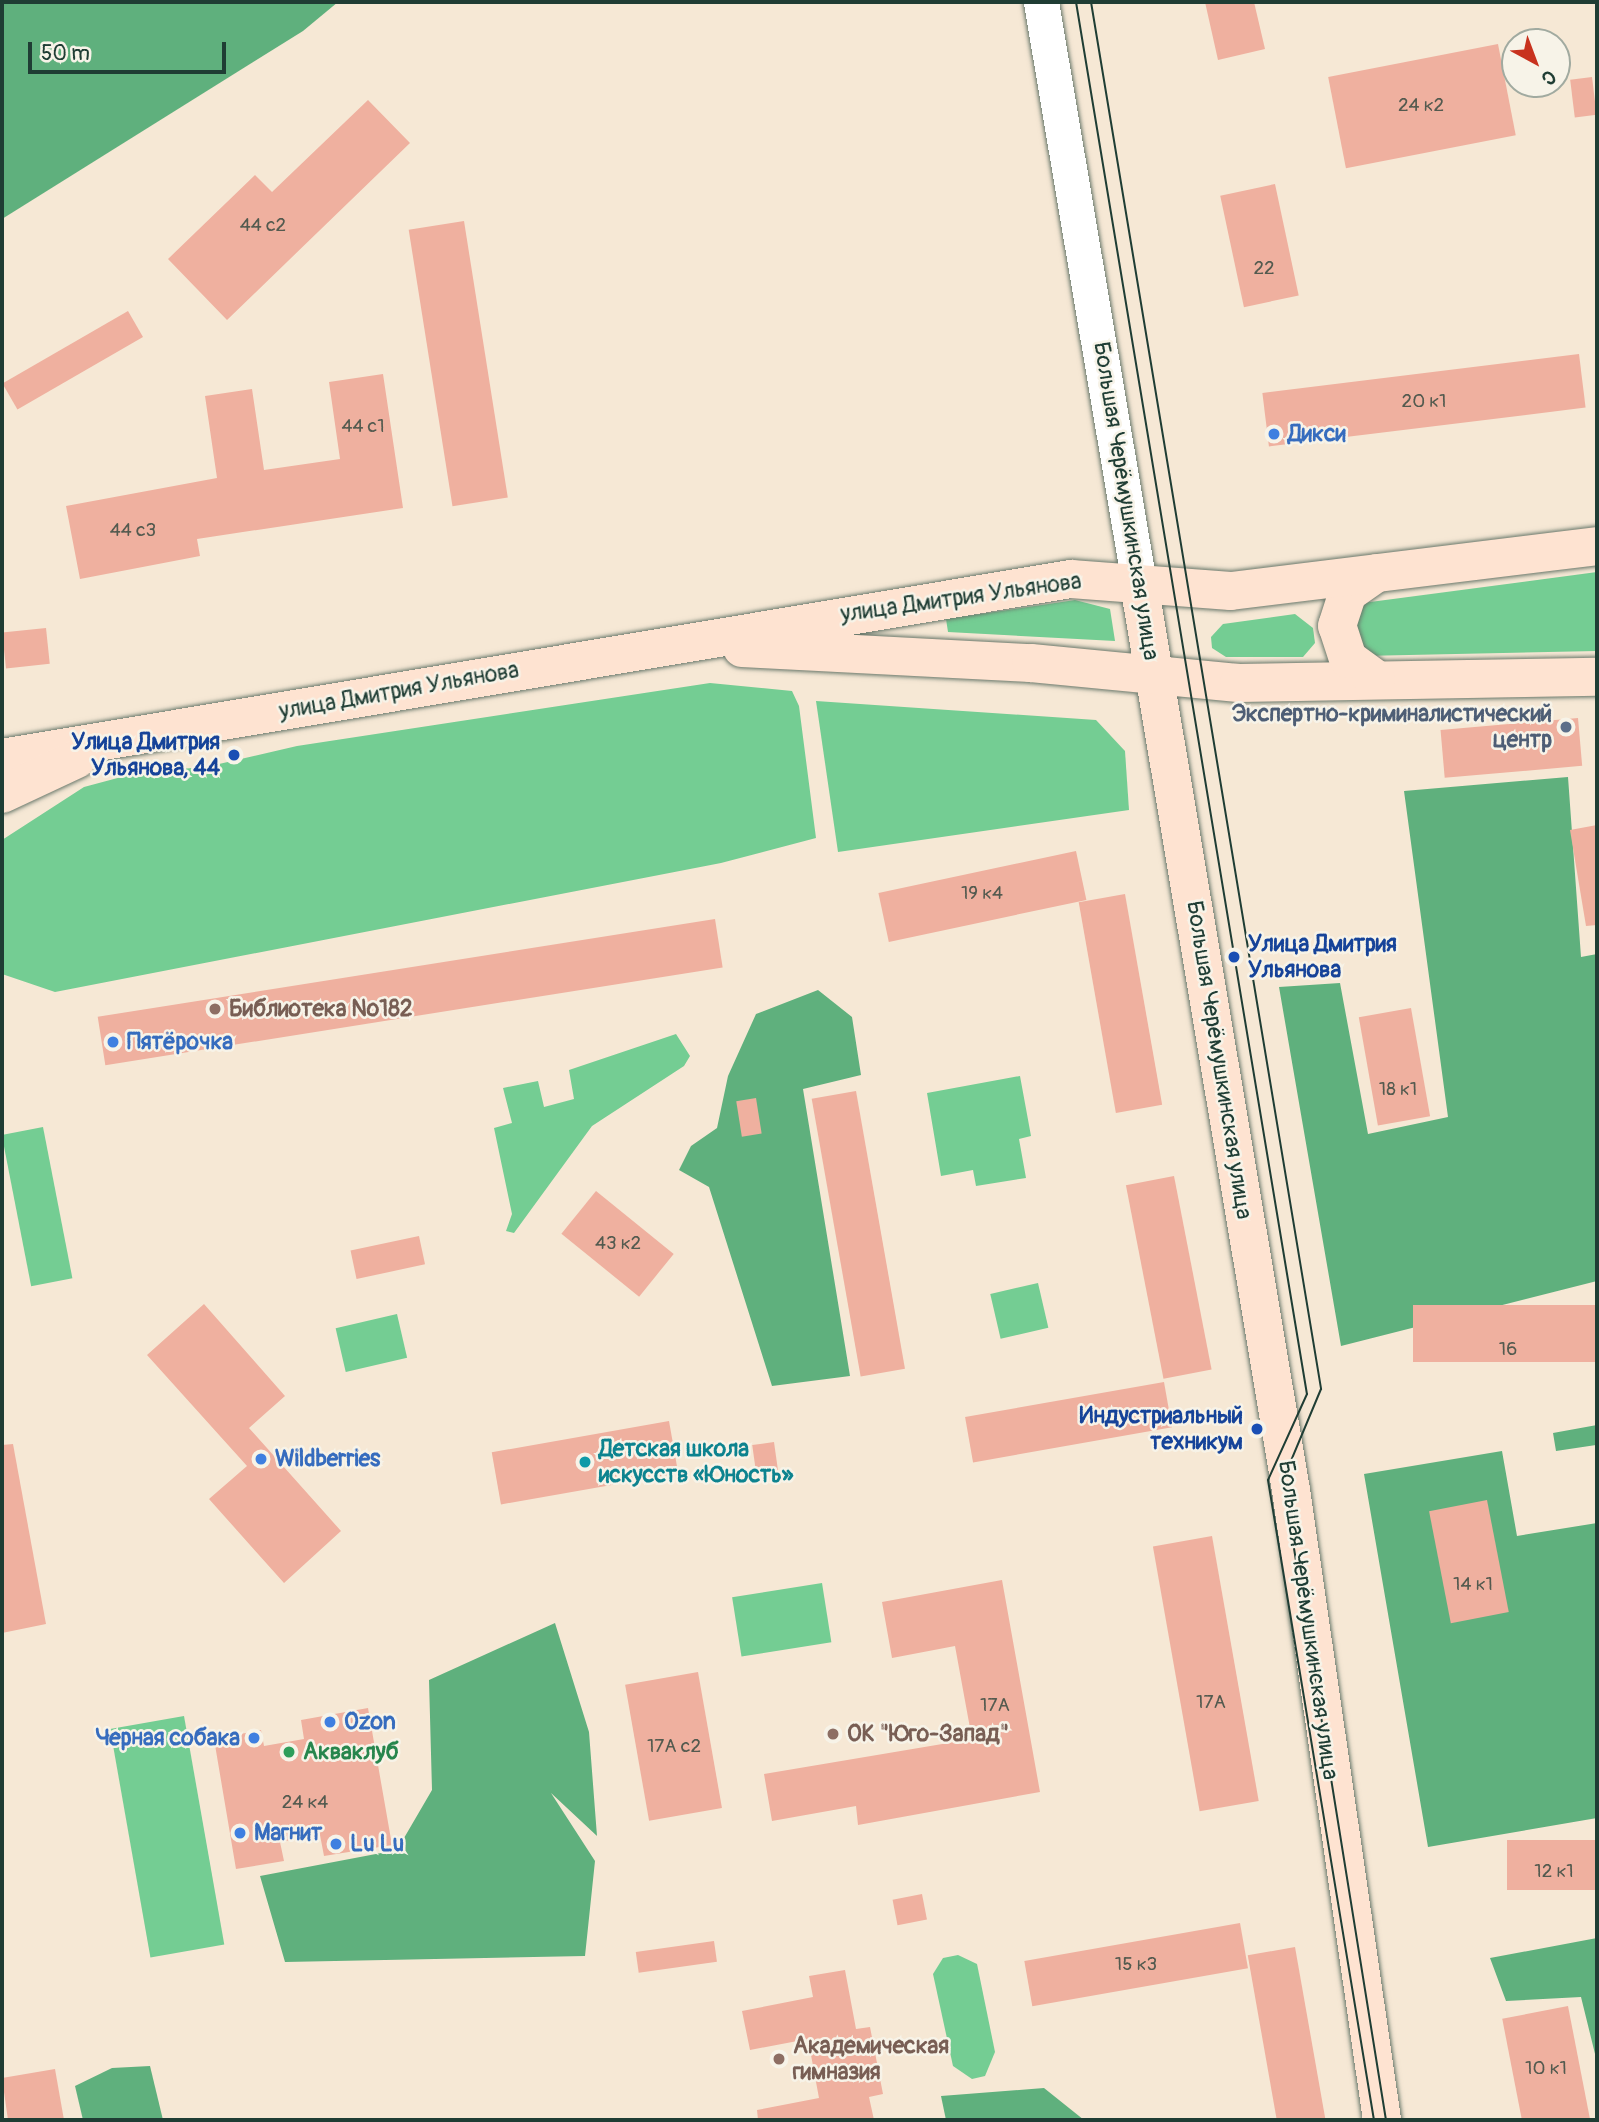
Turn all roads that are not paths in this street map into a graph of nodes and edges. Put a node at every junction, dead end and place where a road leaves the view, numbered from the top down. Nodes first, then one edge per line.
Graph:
1 (1041, 2) edge
2 (1597, 546) edge
3 (1377, 573) junction
4 (1139, 584) junction
5 (1286, 585) junction
6 (659, 648) junction
7 (1155, 676) junction
8 (1597, 677) edge
9 (1376, 679) junction
10 (1303, 681) junction
11 (139, 737) junction
12 (2, 758) edge
13 (2, 794) edge
14 (1382, 2120) edge

1 - 4 street, Большая Черёмушкинская улица
2 - 3 main road, улица Дмитрия Ульянова
3 - 5 main road, улица Дмитрия Ульянова
3 - 9 main road
4 - 5 main road, улица Дмитрия Ульянова
4 - 6 main road, улица Дмитрия Ульянова
4 - 7 main road, Большая Черёмушкинская улица
5 - 10 main road
6 - 7 main road, улица Дмитрия Ульянова
6 - 11 main road, улица Дмитрия Ульянова
7 - 10 main road, улица Дмитрия Ульянова
7 - 14 main road, Большая Черёмушкинская улица
8 - 9 main road, улица Дмитрия Ульянова
9 - 10 main road, улица Дмитрия Ульянова
11 - 12 main road, улица Дмитрия Ульянова
11 - 13 main road, улица Дмитрия Ульянова

